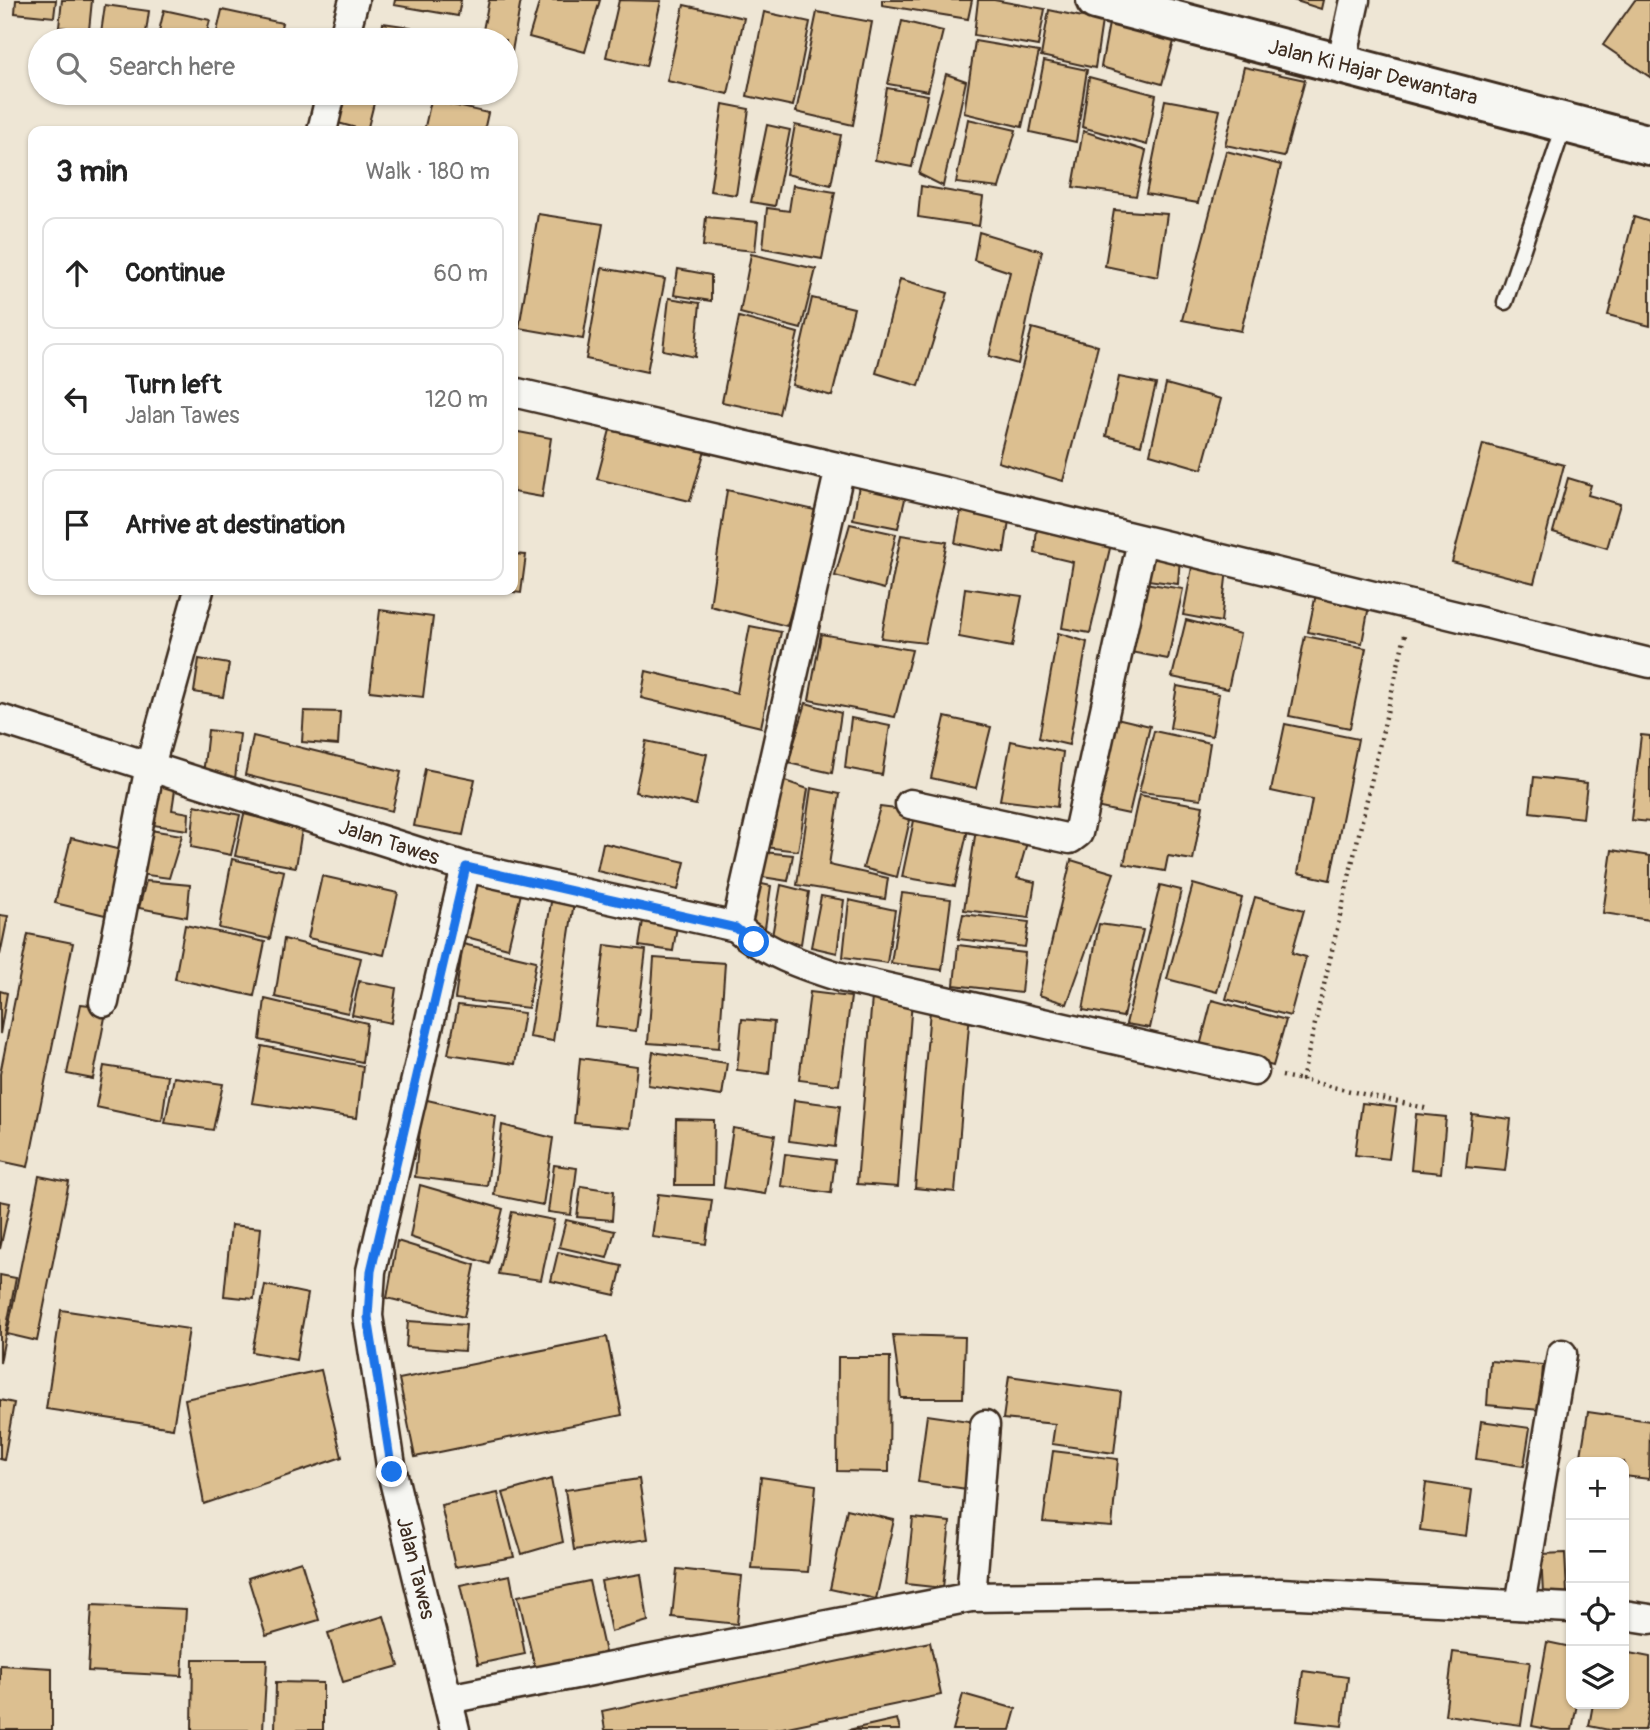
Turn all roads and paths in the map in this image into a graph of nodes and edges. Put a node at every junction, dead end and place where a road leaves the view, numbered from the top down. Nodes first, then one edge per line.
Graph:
1 (354, 0) edge
2 (1096, 0) edge
3 (1355, 0) edge
4 (346, 28) edge
5 (1341, 65) junction
6 (328, 105) edge
7 (1565, 122) junction
8 (324, 126) edge
9 (1650, 145) edge
10 (1505, 302) dead end
11 (518, 392) edge
12 (840, 468) junction
13 (1142, 541) junction
14 (198, 595) edge
15 (1412, 607) junction
16 (1650, 663) edge
17 (0, 719) edge
18 (150, 766) junction
19 (910, 804) dead end
20 (466, 867) junction
21 (736, 928) junction
22 (104, 1002) dead end
23 (1254, 1071) dead end
24 (1429, 1109) dead end
25 (1562, 1353) dead end
26 (985, 1424) dead end
27 (971, 1597) junction
28 (1520, 1605) junction
29 (1566, 1608) edge
30 (1629, 1616) edge
31 (1650, 1619) edge
32 (448, 1699) junction
33 (455, 1730) edge

1 - 4 street
2 - 5 main road, Jalan Ki Hajar Dewantara
3 - 5 street
5 - 7 main road, Jalan Ki Hajar Dewantara
6 - 8 street
7 - 9 main road, Jalan Ki Hajar Dewantara
7 - 10 lane
11 - 12 street
12 - 13 street
12 - 21 street
13 - 15 street
13 - 19 street
14 - 18 street
15 - 16 street
15 - 24 path
17 - 18 street, Jalan Tawes
18 - 20 street, Jalan Tawes
18 - 22 street
20 - 21 street
20 - 32 street, Jalan Tawes
21 - 23 street
25 - 28 street
26 - 27 street
27 - 28 street
27 - 32 street
28 - 29 street
30 - 31 street
32 - 33 street, Jalan Tawes

